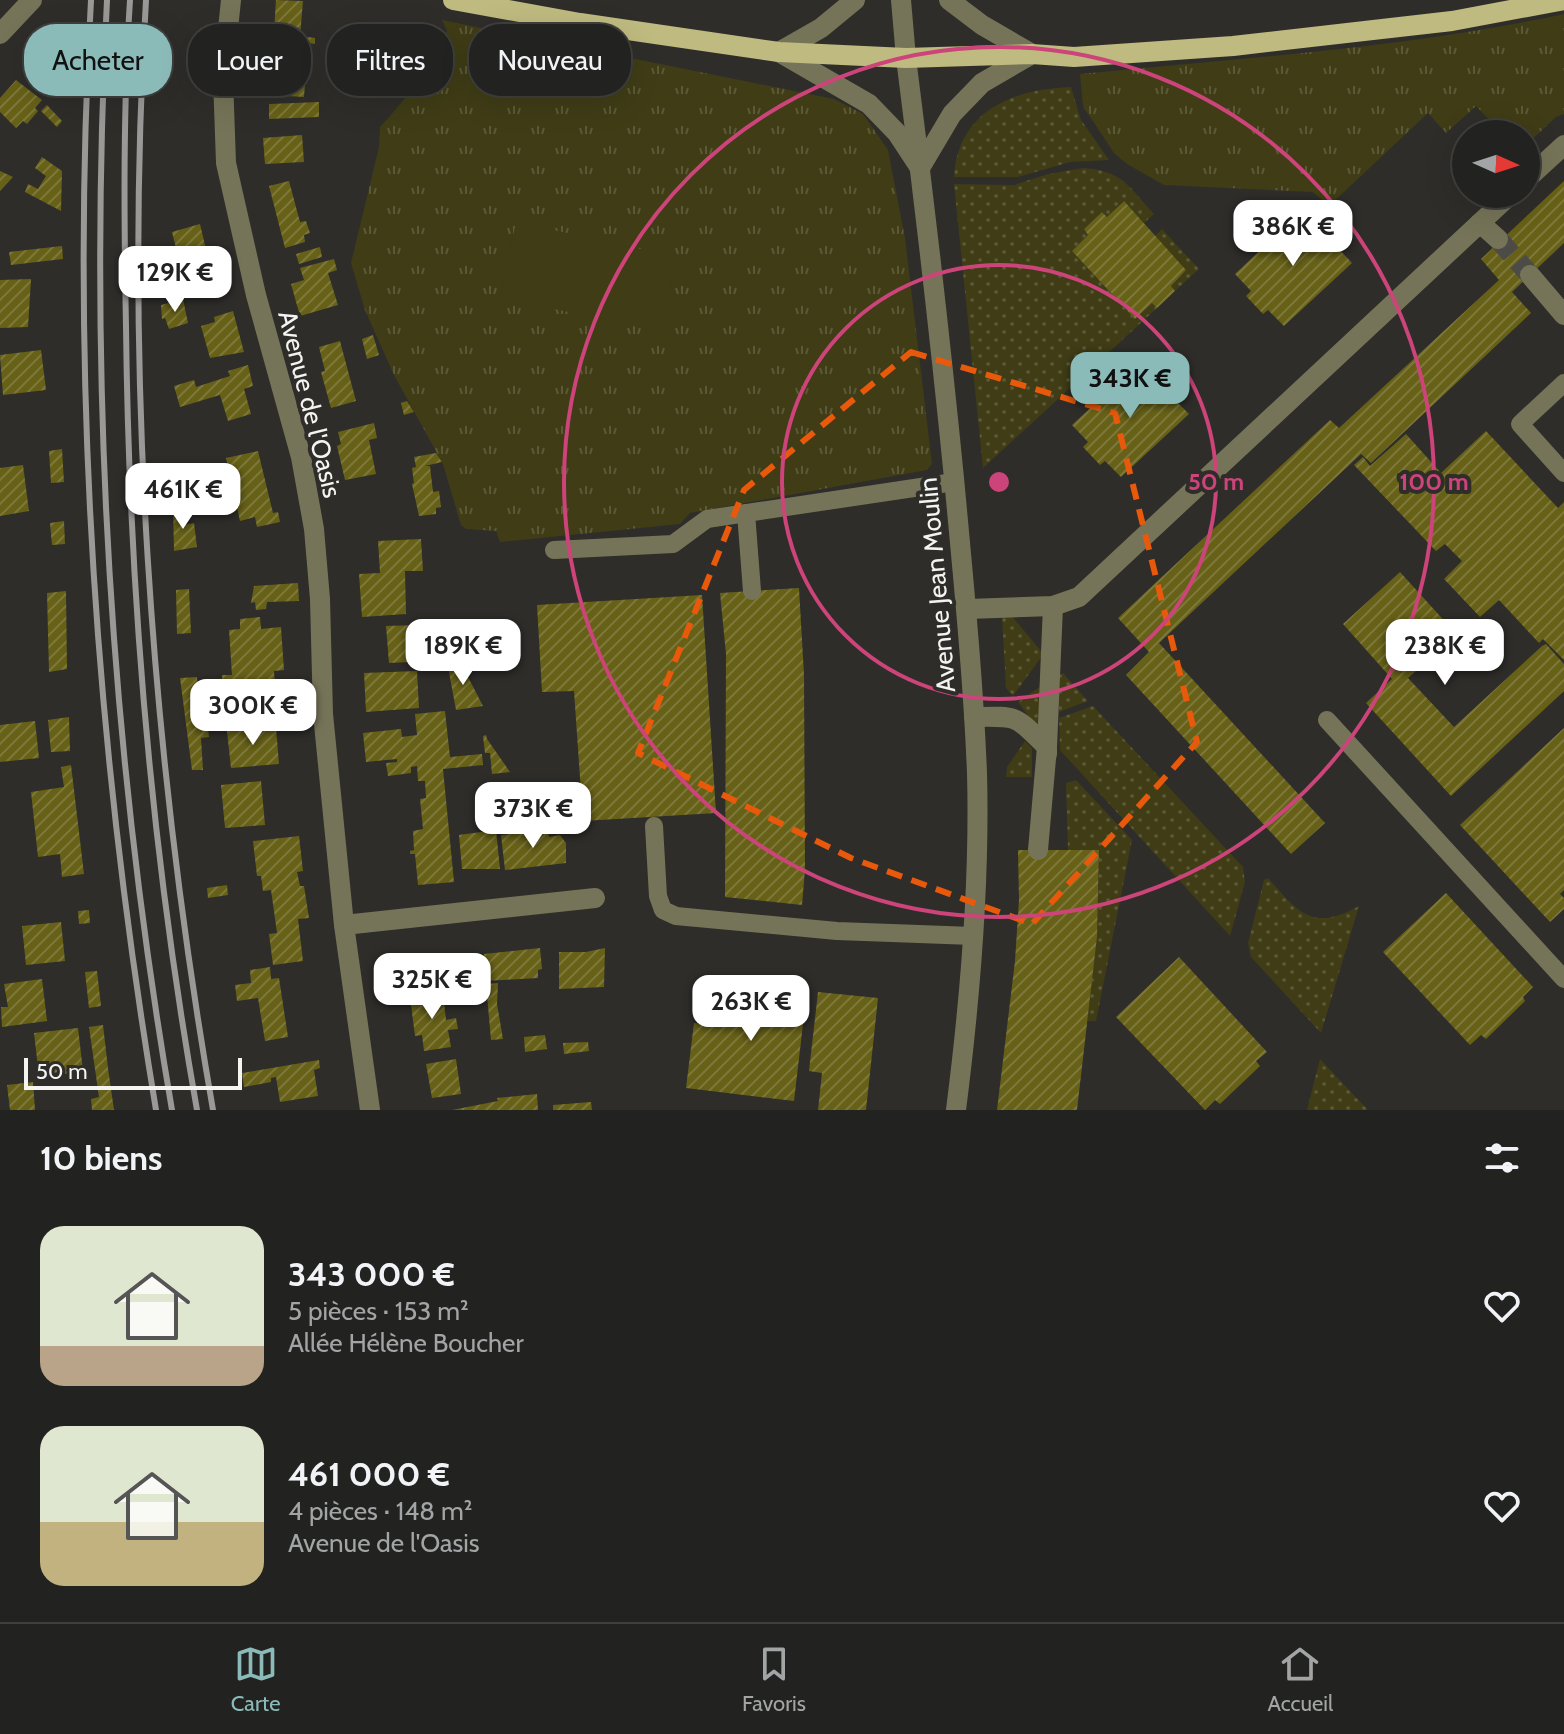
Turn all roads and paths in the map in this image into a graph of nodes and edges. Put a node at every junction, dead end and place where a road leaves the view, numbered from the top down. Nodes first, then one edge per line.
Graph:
1 (32, 0) edge
2 (231, 0) edge
3 (453, 0) edge
4 (855, 0) edge
5 (901, 0) edge
6 (949, 0) edge
7 (1564, 0) edge
8 (0, 34) edge
9 (779, 52) junction
10 (1032, 54) junction
11 (906, 58) junction
12 (1564, 145) edge
13 (1540, 167) edge
14 (920, 168) junction
15 (1496, 208) edge
16 (1480, 223) junction
17 (1498, 239) tunnel mouth
18 (1530, 275) tunnel mouth
19 (1564, 315) edge
20 (1564, 383) edge
21 (1564, 473) edge
22 (954, 482) junction
23 (746, 513) junction
24 (554, 550) dead end
25 (752, 591) dead end
26 (1053, 606) junction
27 (968, 609) junction
28 (974, 717) junction
29 (1327, 720) dead end
30 (1047, 747) junction
31 (654, 826) dead end
32 (1045, 850) dead end
33 (595, 898) dead end
34 (344, 925) junction
35 (973, 936) junction
36 (1564, 979) edge
37 (370, 1110) edge
38 (956, 1110) edge

1 - 8 street
2 - 34 street, Avenue de l'Oasis
3 - 9 main road
4 - 9 street
5 - 11 street, Avenue Jean Moulin
6 - 10 street
7 - 10 main road
9 - 11 main road
9 - 14 street
10 - 11 main road
10 - 14 street
11 - 14 street, Avenue Jean Moulin
12 - 13 street
14 - 22 street, Avenue Jean Moulin
15 - 16 street
16 - 17 street
16 - 26 street
18 - 19 street
20 - 21 lane
22 - 23 lane
22 - 27 street, Avenue Jean Moulin
23 - 24 lane
23 - 25 lane
26 - 27 street
26 - 30 street
27 - 28 street, Avenue Jean Moulin
28 - 30 street
28 - 35 street, Avenue Jean Moulin
29 - 36 lane
30 - 32 street
31 - 35 lane
33 - 34 street
34 - 37 street, Avenue de l'Oasis
35 - 38 street, Avenue Jean Moulin

